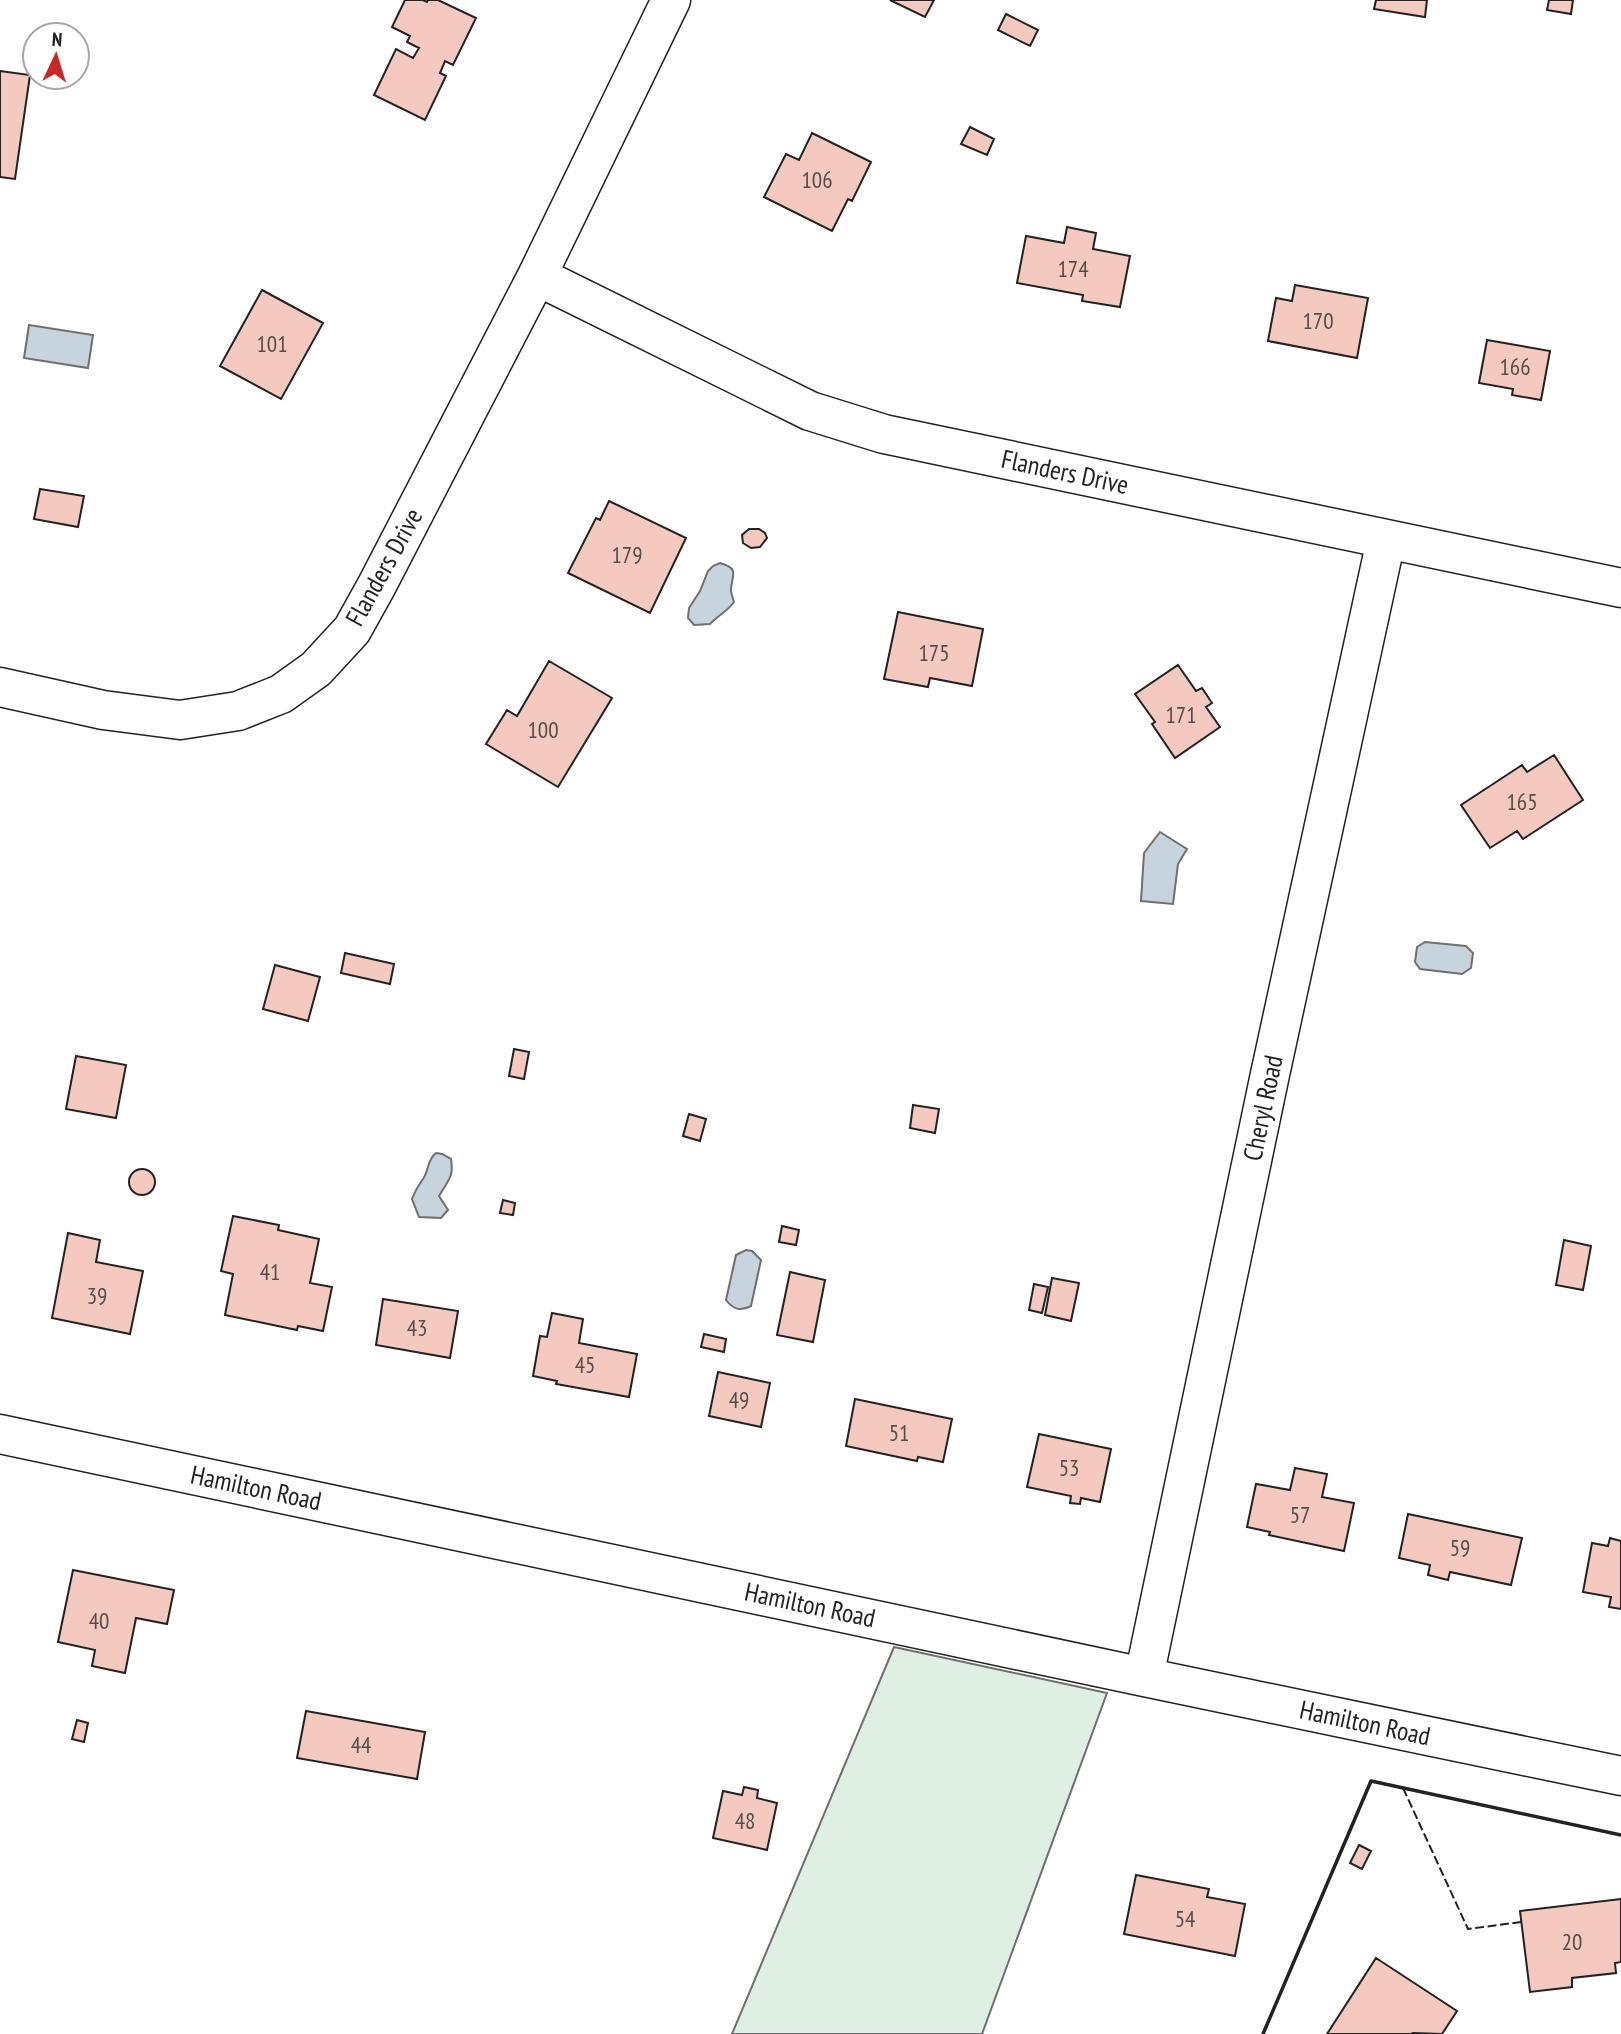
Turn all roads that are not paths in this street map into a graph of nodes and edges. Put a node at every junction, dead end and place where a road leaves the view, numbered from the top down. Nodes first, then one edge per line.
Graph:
1 (671, 0) edge
2 (537, 276) junction
3 (1386, 540) junction
4 (1621, 588) edge
5 (0, 688) edge
6 (0, 1434) edge
7 (1144, 1677) junction
8 (1621, 1776) edge

1 - 2 street, Flanders Drive
2 - 3 street, Flanders Drive
2 - 5 street, Flanders Drive
3 - 4 street, Flanders Drive
3 - 7 street, Cheryl Road
6 - 7 street, Hamilton Road
7 - 8 street, Hamilton Road

